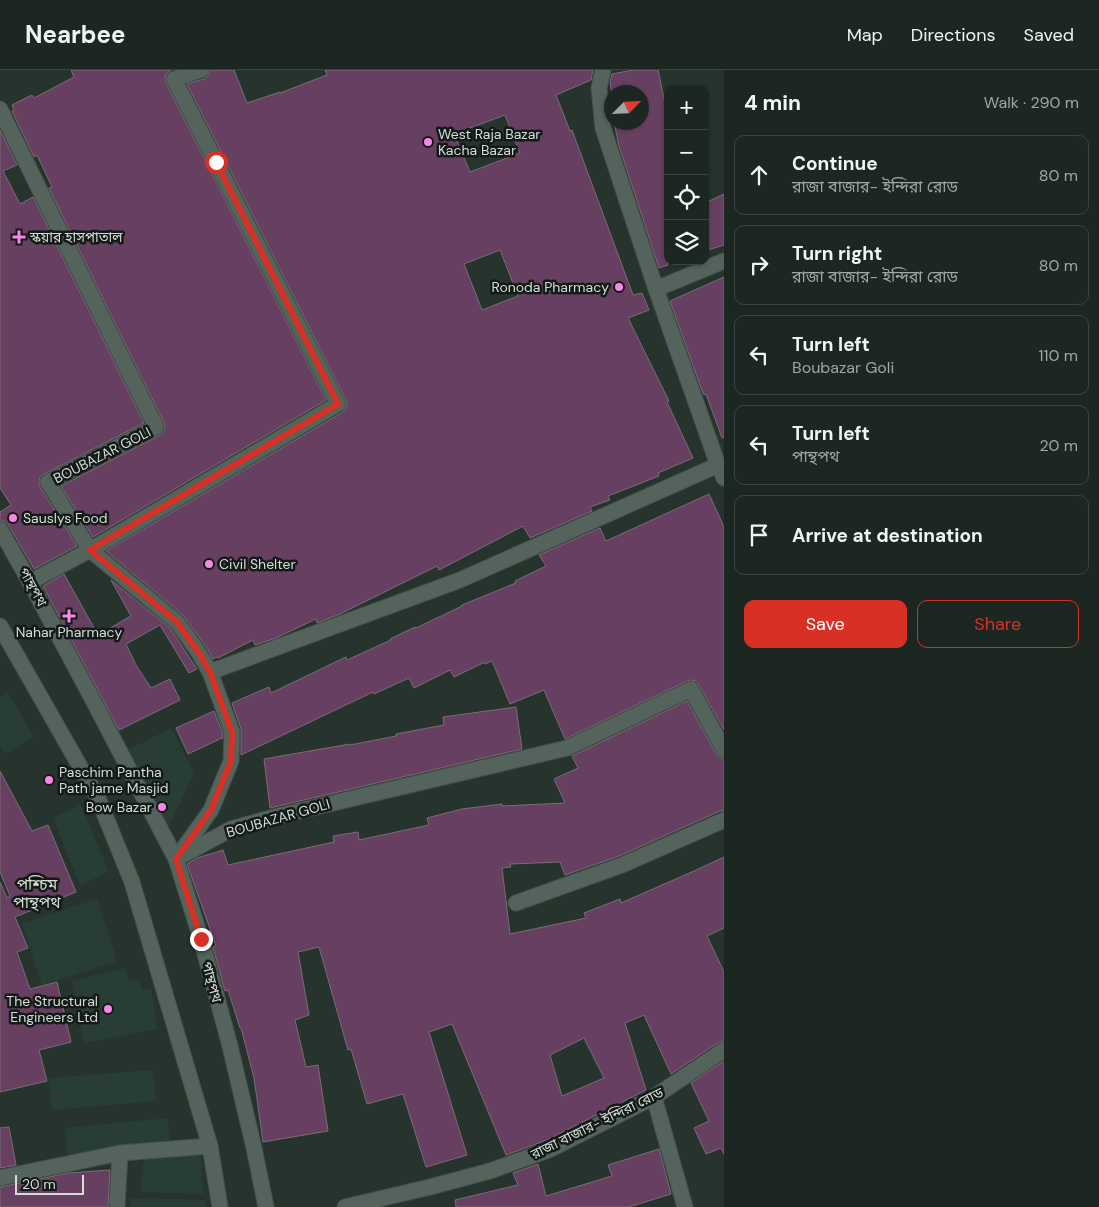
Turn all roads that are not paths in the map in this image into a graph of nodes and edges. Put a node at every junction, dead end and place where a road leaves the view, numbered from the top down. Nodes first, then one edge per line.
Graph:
1 (201, 70) edge
2 (603, 70) edge
3 (172, 74) edge
4 (0, 109) edge
5 (724, 261) edge
6 (656, 289) junction
7 (721, 472) edge
8 (0, 529) edge
9 (90, 550) junction
10 (30, 582) junction
11 (0, 626) edge
12 (210, 672) junction
13 (724, 750) edge
14 (724, 820) edge
15 (176, 859) junction
16 (516, 903) dead end
17 (724, 1050) edge
18 (654, 1097) junction
19 (210, 1146) junction
20 (120, 1152) junction
21 (0, 1178) edge
22 (116, 1207) edge
23 (220, 1207) edge
24 (266, 1207) edge
25 (345, 1207) edge
26 (685, 1207) edge

1 - 3 street
2 - 6 street
3 - 9 street
4 - 9 street, BOUBAZAR GOLI
5 - 6 street
6 - 7 street
7 - 12 street
8 - 10 street, পান্থপথ
9 - 10 street
9 - 12 street, BOUBAZAR GOLI
10 - 15 street, পান্থপথ
11 - 19 street
12 - 15 street, BOUBAZAR GOLI
13 - 15 street, BOUBAZAR GOLI
14 - 16 street
15 - 24 street, পান্থপথ
17 - 18 street, রাজা বাজার- ইন্দিরা রোড
18 - 25 street, রাজা বাজার- ইন্দিরা রোড
18 - 26 street
19 - 20 street
19 - 23 street
20 - 21 street
20 - 22 street

